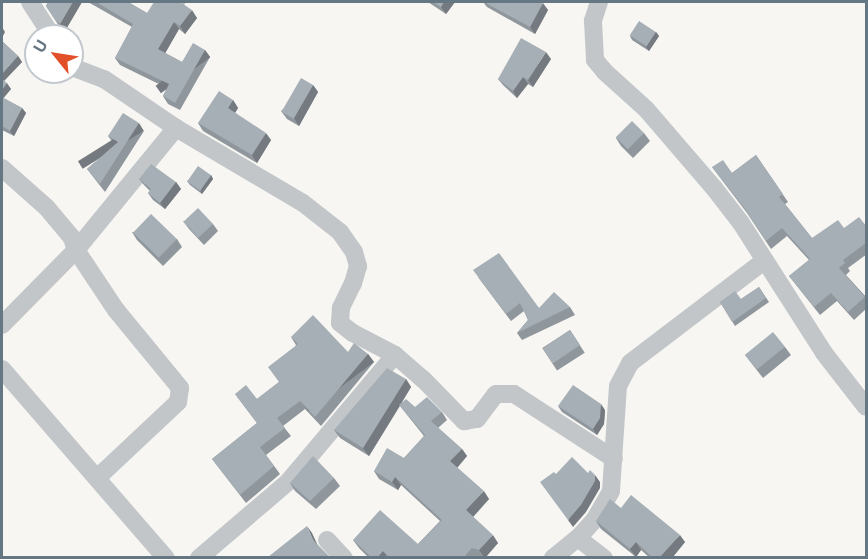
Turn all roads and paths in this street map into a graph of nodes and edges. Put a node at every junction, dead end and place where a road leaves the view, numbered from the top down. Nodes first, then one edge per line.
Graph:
1 (30, 2) edge
2 (598, 2) edge
3 (44, 24) edge
4 (84, 71) edge
5 (176, 128) junction
6 (2, 168) edge
7 (76, 250) junction
8 (764, 261) junction
9 (2, 325) edge
10 (394, 355) junction
11 (2, 369) edge
12 (867, 407) edge
13 (614, 459) junction
14 (97, 478) junction
15 (578, 538) junction
16 (327, 540) dead end
17 (166, 558) edge
18 (199, 558) edge
19 (344, 558) edge
20 (553, 558) edge
21 (604, 558) edge

1 - 3 street
2 - 8 street
4 - 5 street
5 - 7 street
5 - 10 street
6 - 7 street
7 - 9 street
7 - 14 street
8 - 12 street
8 - 13 street
10 - 13 street
10 - 18 street
11 - 14 street
13 - 15 street
14 - 17 street
15 - 20 street
15 - 21 street
16 - 19 street

